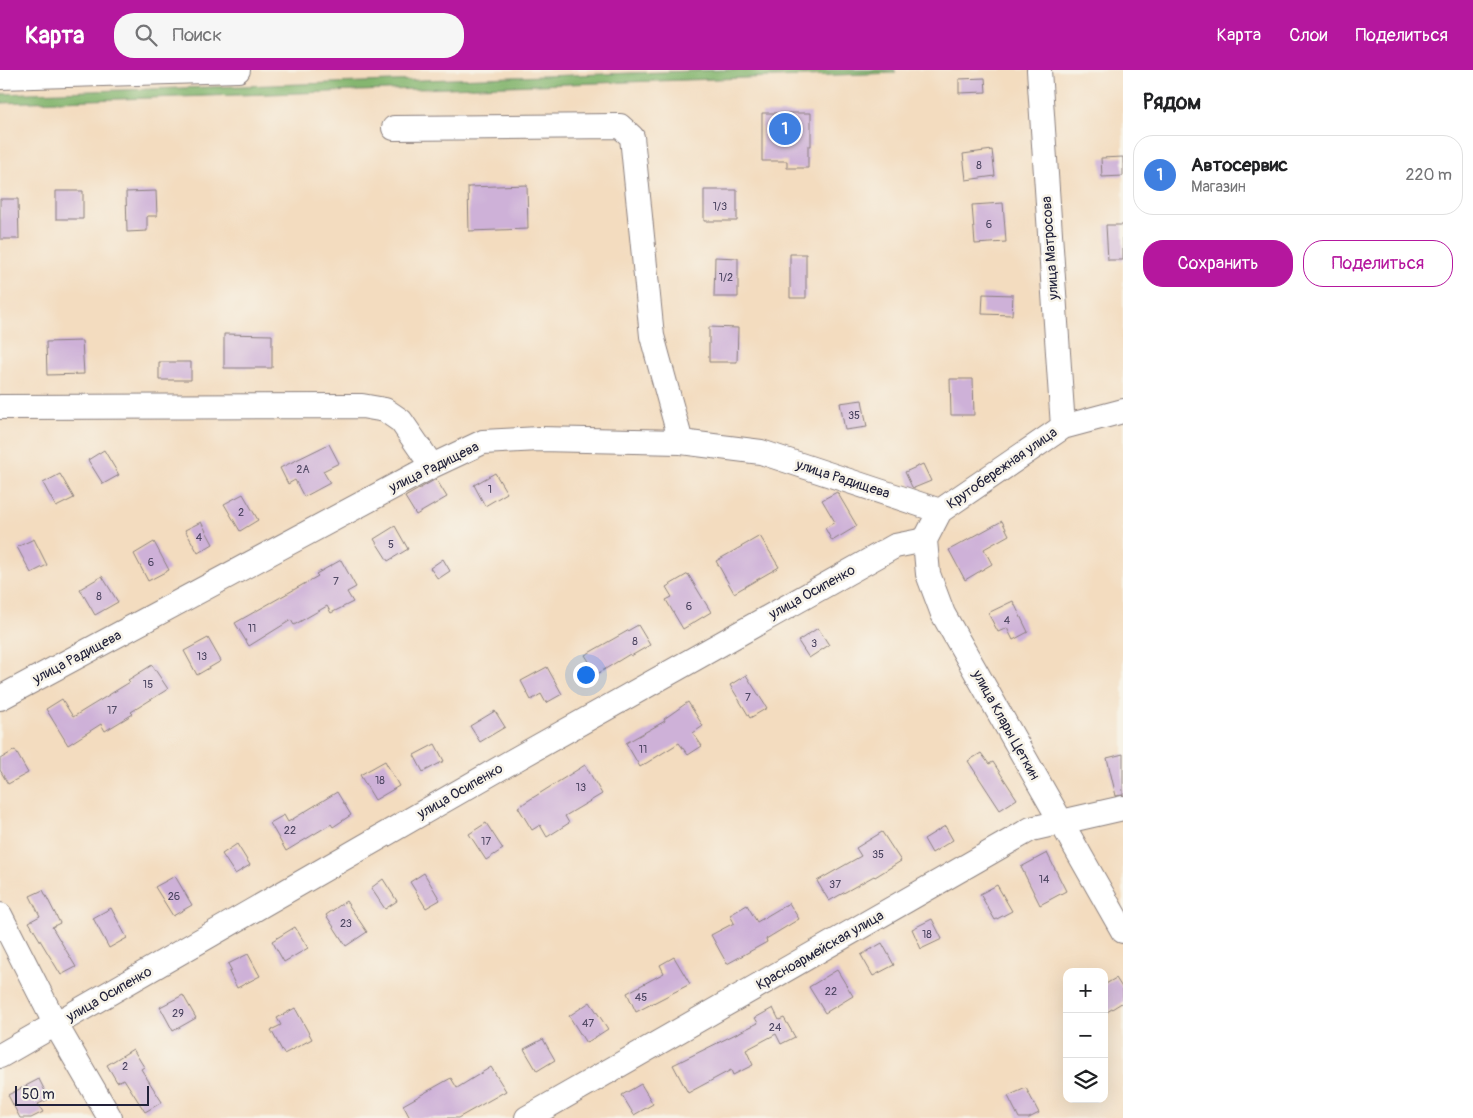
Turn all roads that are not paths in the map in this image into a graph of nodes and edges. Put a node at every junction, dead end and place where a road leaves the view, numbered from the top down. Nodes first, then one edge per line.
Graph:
1 (238, 70) edge
2 (1039, 70) edge
3 (0, 77) edge
4 (394, 128) dead end
5 (0, 407) edge
6 (1123, 411) edge
7 (1063, 427) junction
8 (681, 442) junction
9 (432, 466) junction
10 (940, 511) junction
11 (925, 540) junction
12 (0, 698) edge
13 (1123, 808) edge
14 (1060, 822) junction
15 (0, 915) edge
16 (1123, 931) edge
17 (56, 1025) junction
18 (0, 1056) edge
19 (110, 1118) edge
20 (527, 1118) edge

1 - 3 street
2 - 7 street, улица Матросова
4 - 8 street
5 - 9 street
6 - 7 street, Крутобережная улица
7 - 10 street, Крутобережная улица
8 - 9 street, улица Радищева
8 - 10 street, улица Радищева
9 - 12 street, улица Радищева
10 - 11 street
11 - 14 street, улица Клары Цеткин
11 - 17 street, улица Осипенко
13 - 14 street, Красноармейская улица
14 - 16 street, улица Клары Цеткин
14 - 20 street, Красноармейская улица
15 - 17 street
17 - 18 street, улица Осипенко
17 - 19 street

